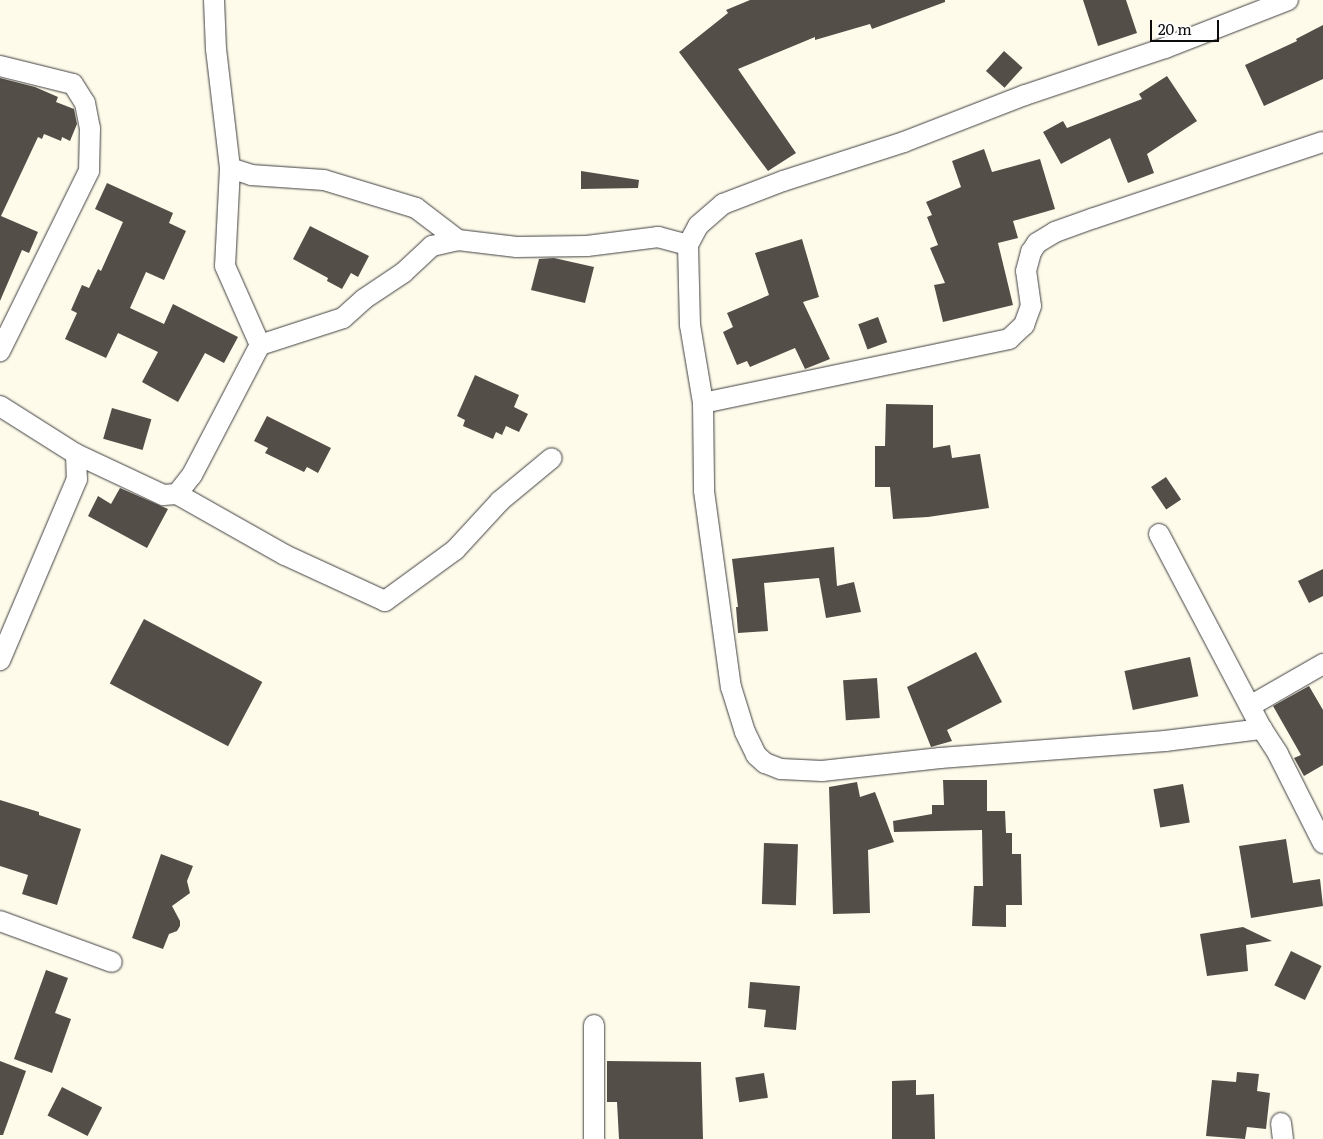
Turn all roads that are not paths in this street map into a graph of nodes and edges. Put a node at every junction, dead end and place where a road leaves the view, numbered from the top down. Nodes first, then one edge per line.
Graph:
1 (214, 0) edge
2 (1288, 0) edge
3 (0, 66) edge
4 (1323, 142) edge
5 (230, 168) junction
6 (458, 240) junction
7 (688, 245) junction
8 (260, 345) junction
9 (0, 351) edge
10 (703, 403) junction
11 (0, 406) edge
12 (76, 454) junction
13 (552, 458) dead end
14 (177, 494) junction
15 (1159, 534) dead end
16 (0, 660) edge
17 (1323, 664) edge
18 (1250, 706) junction
19 (1262, 729) junction
20 (1323, 843) edge
21 (0, 921) edge
22 (112, 962) dead end
23 (594, 1025) dead end
24 (594, 1139) edge

1 - 5 street
2 - 7 street
3 - 9 street
4 - 10 street
5 - 6 street
5 - 8 street
6 - 7 street
6 - 8 street
7 - 10 street
8 - 14 street
10 - 19 street
11 - 12 street
12 - 14 street
12 - 16 street
13 - 14 street
15 - 18 street
17 - 18 street
18 - 19 street
19 - 20 street
21 - 22 street
23 - 24 street

